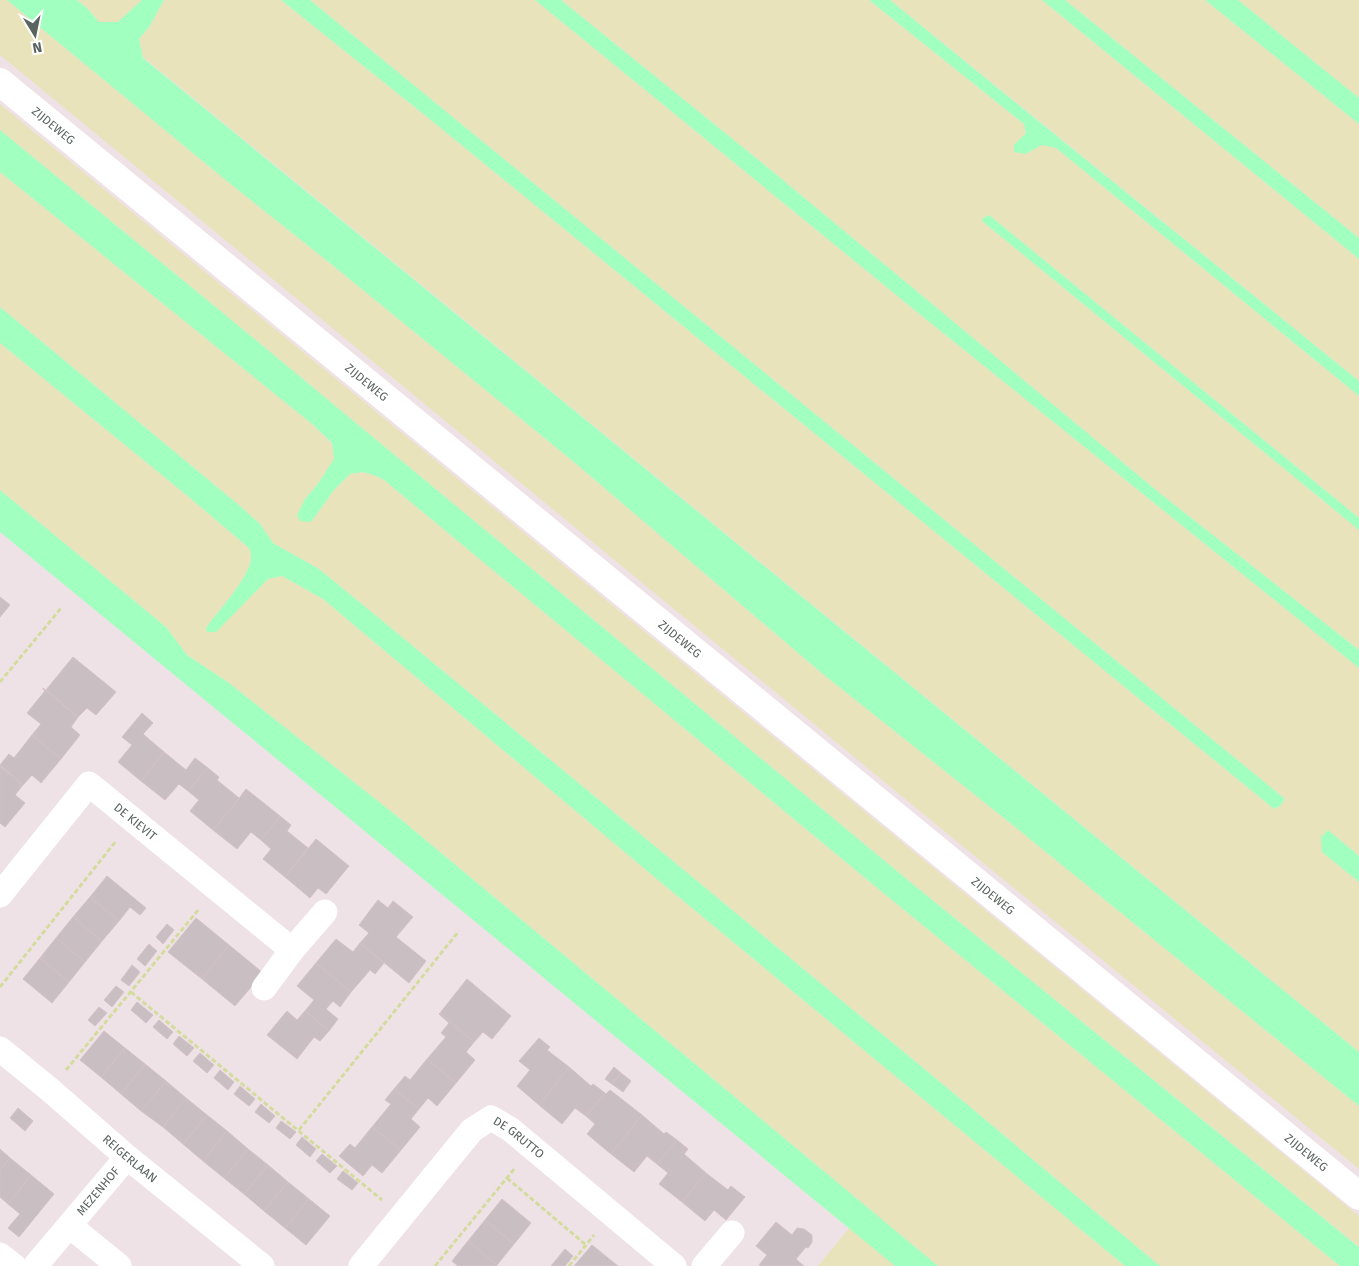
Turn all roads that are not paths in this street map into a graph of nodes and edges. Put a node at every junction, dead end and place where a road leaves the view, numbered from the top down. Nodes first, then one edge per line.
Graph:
1 (0, 82) edge
2 (0, 895) edge
3 (325, 912) dead end
4 (292, 950) junction
5 (264, 988) dead end
6 (0, 1049) edge
7 (127, 1157) junction
8 (1359, 1196) edge
9 (70, 1226) junction
10 (732, 1233) dead end
11 (0, 1255) edge
12 (14, 1266) edge
13 (35, 1266) edge
14 (119, 1266) edge
15 (262, 1266) edge
16 (361, 1266) edge
17 (674, 1266) edge
18 (704, 1266) edge

1 - 8 main road, ZIJDEWEG
2 - 4 street, DE KIEVIT
3 - 4 street
4 - 5 street
6 - 7 street, REIGERLAAN
7 - 9 street, MEZENHOF
7 - 15 street, REIGERLAAN
9 - 13 street, MEZENHOF
9 - 14 street, MEZENHOF
10 - 18 street
11 - 12 street
16 - 17 street, DE GRUTTO

